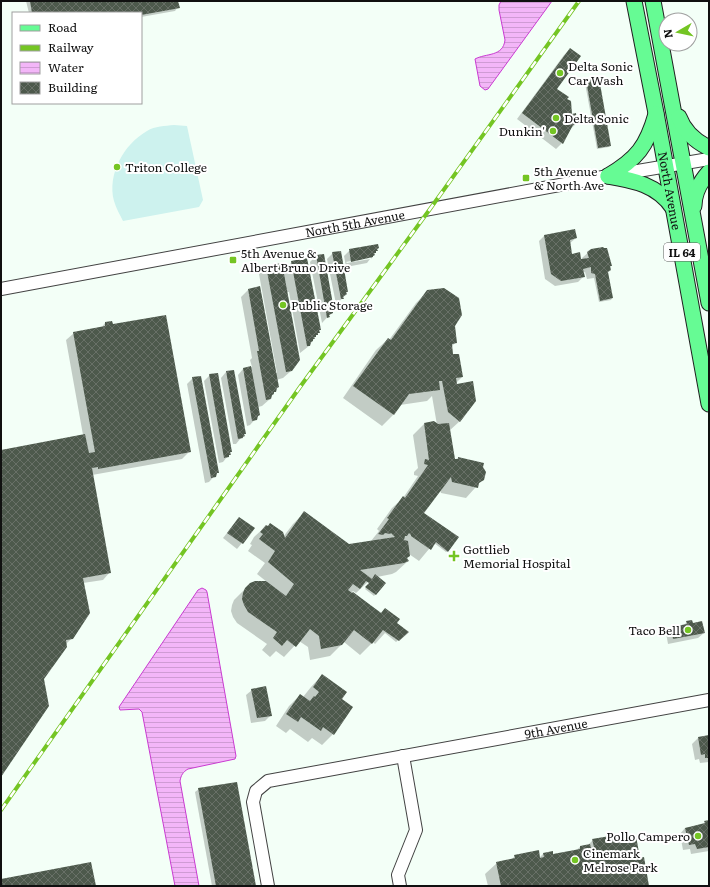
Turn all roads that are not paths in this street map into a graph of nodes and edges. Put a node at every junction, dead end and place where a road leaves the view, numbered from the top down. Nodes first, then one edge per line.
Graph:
1 (634, 1) edge
2 (653, 1) edge
3 (670, 94) junction
4 (656, 114) junction
5 (709, 148) edge
6 (709, 159) edge
7 (683, 163) junction
8 (666, 166) junction
9 (709, 172) edge
10 (608, 176) junction
11 (674, 211) junction
12 (693, 217) junction
13 (1, 289) edge
14 (709, 303) edge
15 (709, 404) edge
16 (709, 700) edge
17 (403, 756) junction
18 (268, 886) edge
19 (400, 886) edge

1 - 4 main road, North Avenue / IL 64
2 - 3 main road, North Avenue / IL 64
3 - 5 main road
3 - 7 main road, North Avenue / IL 64
4 - 8 main road, North Avenue / IL 64
4 - 10 main road
6 - 7 street, North 5th Avenue
7 - 8 street, North 5th Avenue
7 - 12 main road, North Avenue / IL 64
8 - 10 street, North 5th Avenue
8 - 11 main road, North Avenue / IL 64
9 - 12 main road
10 - 11 main road
10 - 13 street, North 5th Avenue
11 - 15 main road, North Avenue / IL 64
12 - 14 main road, North Avenue / IL 64
16 - 17 street, 9th Avenue
17 - 18 street, 9th Avenue
17 - 19 street

